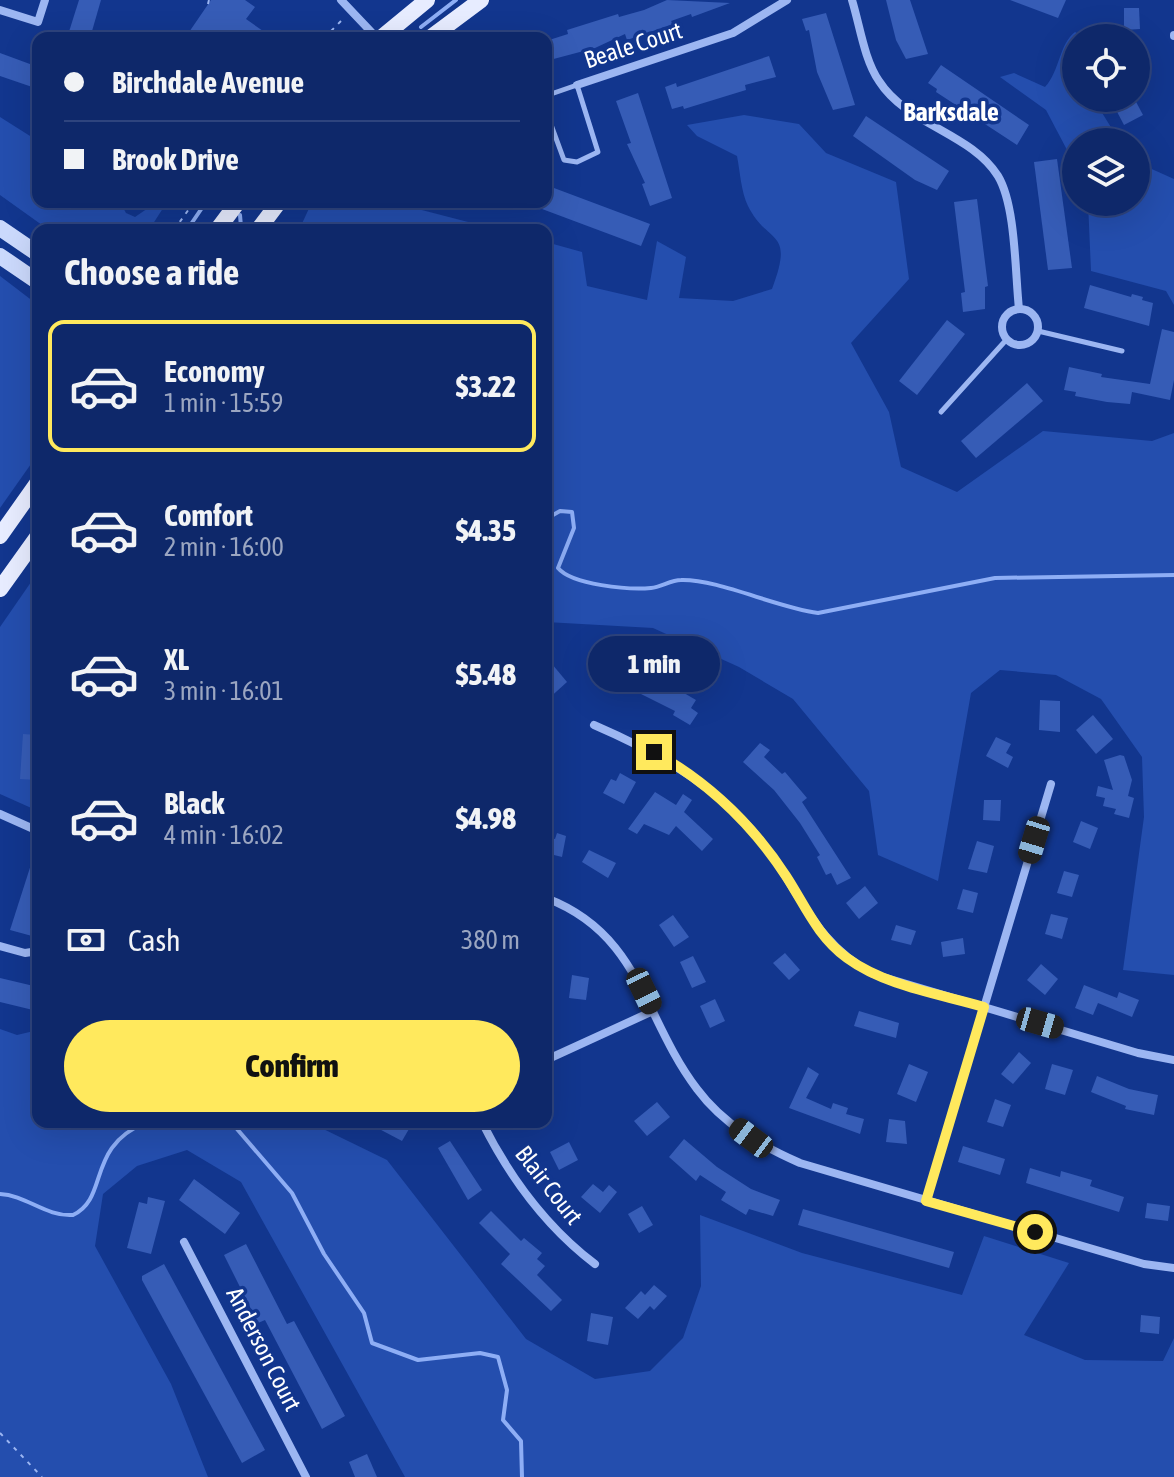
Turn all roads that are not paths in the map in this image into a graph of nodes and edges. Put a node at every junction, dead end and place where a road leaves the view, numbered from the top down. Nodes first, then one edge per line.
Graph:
1 (45, 0) edge
2 (341, 0) edge
3 (427, 0) edge
4 (481, 0) edge
5 (787, 0) edge
6 (852, 0) edge
7 (0, 10) edge
8 (373, 32) edge
9 (387, 32) edge
10 (438, 32) edge
11 (577, 85) junction
12 (552, 94) edge
13 (552, 127) edge
14 (233, 208) edge
15 (219, 224) edge
16 (0, 228) edge
17 (32, 250) edge
18 (0, 256) edge
19 (32, 278) edge
20 (1019, 309) junction
21 (1038, 331) junction
22 (1007, 339) junction
23 (1122, 351) dead end
24 (941, 412) dead end
25 (32, 491) edge
26 (0, 536) edge
27 (32, 544) edge
28 (0, 589) edge
29 (594, 725) dead end
30 (1051, 784) dead end
31 (0, 814) edge
32 (32, 828) edge
33 (552, 901) edge
34 (0, 946) edge
35 (32, 952) edge
36 (984, 1007) junction
37 (653, 1011) junction
38 (552, 1057) edge
39 (1174, 1060) edge
40 (485, 1128) edge
41 (926, 1201) junction
42 (184, 1242) dead end
43 (595, 1264) dead end
44 (1174, 1268) edge
45 (306, 1477) edge

1 - 7 street
2 - 8 street
3 - 9 main road
4 - 10 main road
5 - 11 street, Beale Court
6 - 20 street
11 - 12 lane
11 - 13 lane
14 - 15 main road
16 - 17 main road
18 - 19 main road
20 - 21 street
20 - 22 street
21 - 22 street
21 - 23 lane
22 - 24 lane
25 - 26 main road
27 - 28 main road
29 - 36 street
30 - 36 street
31 - 32 street
33 - 37 street
34 - 35 street
36 - 39 street
36 - 41 street
37 - 38 street
37 - 41 street
40 - 43 street, Blair Court
41 - 44 street
42 - 45 street, Anderson Court

